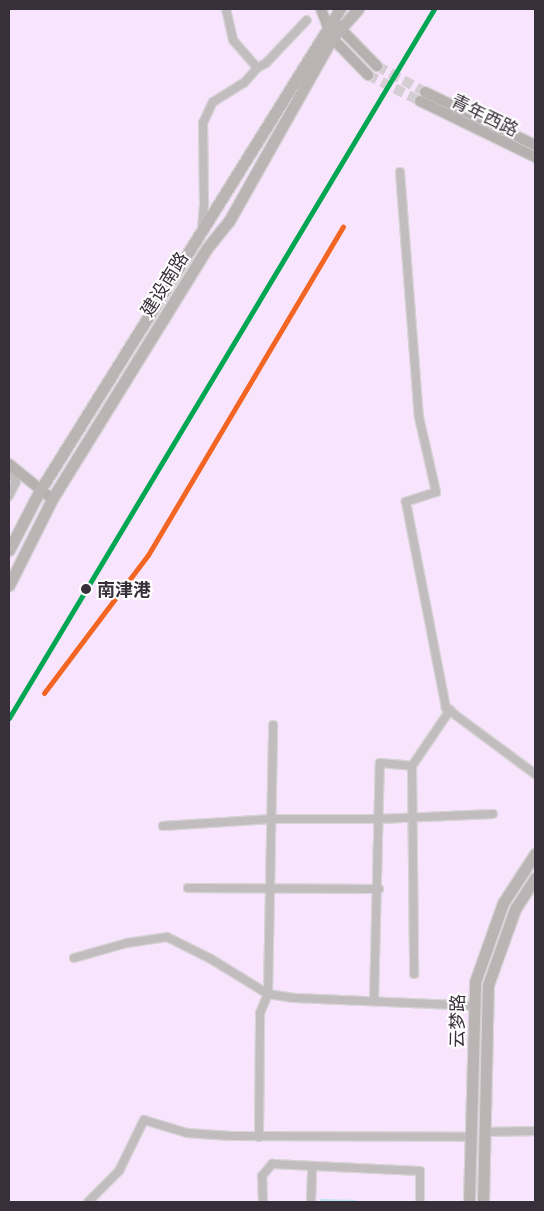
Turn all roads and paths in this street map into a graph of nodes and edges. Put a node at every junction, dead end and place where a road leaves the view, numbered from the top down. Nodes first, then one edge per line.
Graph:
1 (226, 9) edge
2 (322, 9) edge
3 (340, 9) edge
4 (358, 9) edge
5 (307, 20) dead end
6 (329, 23) junction
7 (336, 34) junction
8 (377, 66) tunnel mouth
9 (257, 68) junction
10 (368, 75) tunnel mouth
11 (535, 146) edge
12 (535, 157) edge
13 (400, 172) dead end
14 (201, 232) junction
15 (9, 464) edge
16 (9, 470) edge
17 (39, 492) junction
18 (9, 496) edge
19 (52, 498) junction
20 (9, 550) edge
21 (9, 585) edge
22 (450, 710) junction
23 (273, 725) dead end
24 (412, 766) junction
25 (535, 774) edge
26 (493, 814) dead end
27 (413, 817) junction
28 (272, 819) junction
29 (379, 819) junction
30 (163, 826) dead end
31 (535, 854) edge
32 (535, 878) edge
33 (272, 887) junction
34 (188, 888) dead end
35 (379, 889) junction
36 (74, 958) dead end
37 (414, 974) dead end
38 (268, 994) junction
39 (374, 1001) junction
40 (474, 1006) junction
41 (535, 1131) edge
42 (484, 1132) junction
43 (259, 1137) junction
44 (471, 1137) junction
45 (312, 1166) junction
46 (88, 1202) edge
47 (263, 1202) edge
48 (311, 1202) edge
49 (420, 1202) edge
50 (469, 1202) edge
51 (483, 1202) edge

1 - 9 street
2 - 6 main road
3 - 6 main road, 建设南路
4 - 7 main road, 建设南路
5 - 9 street
6 - 7 main road
6 - 14 main road, 建设南路
7 - 8 main road
7 - 10 main road
7 - 19 main road, 建设南路
9 - 14 street
11 - 12 main road, 青年西路
13 - 22 street
14 - 17 main road, 建设南路
15 - 17 main road
16 - 18 street
17 - 19 main road
17 - 20 main road, 建设南路
19 - 21 main road, 建设南路
22 - 24 street
22 - 25 street
23 - 28 street
24 - 27 street
24 - 29 street
26 - 27 street
27 - 29 street
27 - 37 street
28 - 29 street
28 - 30 street
28 - 33 street
29 - 35 street
31 - 40 main road, 云梦路
32 - 42 main road
33 - 34 street
33 - 35 street
33 - 38 street
35 - 39 street
36 - 38 street
38 - 39 street
38 - 43 street
39 - 40 street
40 - 44 main road, 云梦路
41 - 42 street
42 - 51 main road
43 - 44 street
43 - 46 street
44 - 50 main road, 云梦路
45 - 47 street
45 - 48 street
45 - 49 street

